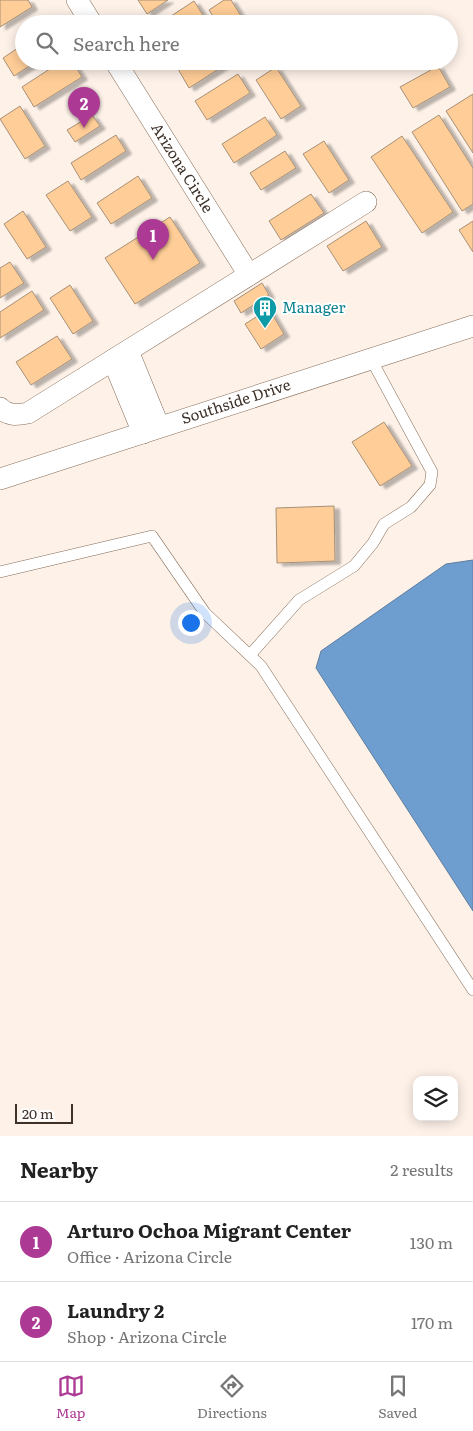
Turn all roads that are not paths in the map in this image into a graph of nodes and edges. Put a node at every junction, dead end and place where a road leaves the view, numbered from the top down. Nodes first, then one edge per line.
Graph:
1 (77, 0) edge
2 (86, 15) edge
3 (121, 70) edge
4 (366, 202) dead end
5 (249, 275) junction
6 (473, 326) edge
7 (121, 356) junction
8 (371, 359) junction
9 (0, 408) edge
10 (151, 430) junction
11 (0, 479) edge
12 (0, 572) edge
13 (250, 655) junction
14 (473, 990) edge

1 - 2 street
3 - 5 street, Arizona Circle
4 - 5 street
5 - 7 street
6 - 8 street, Southside Drive
7 - 9 street
7 - 10 street
8 - 10 street, Southside Drive
8 - 13 lane
10 - 11 street, Southside Drive
12 - 13 lane
13 - 14 lane

